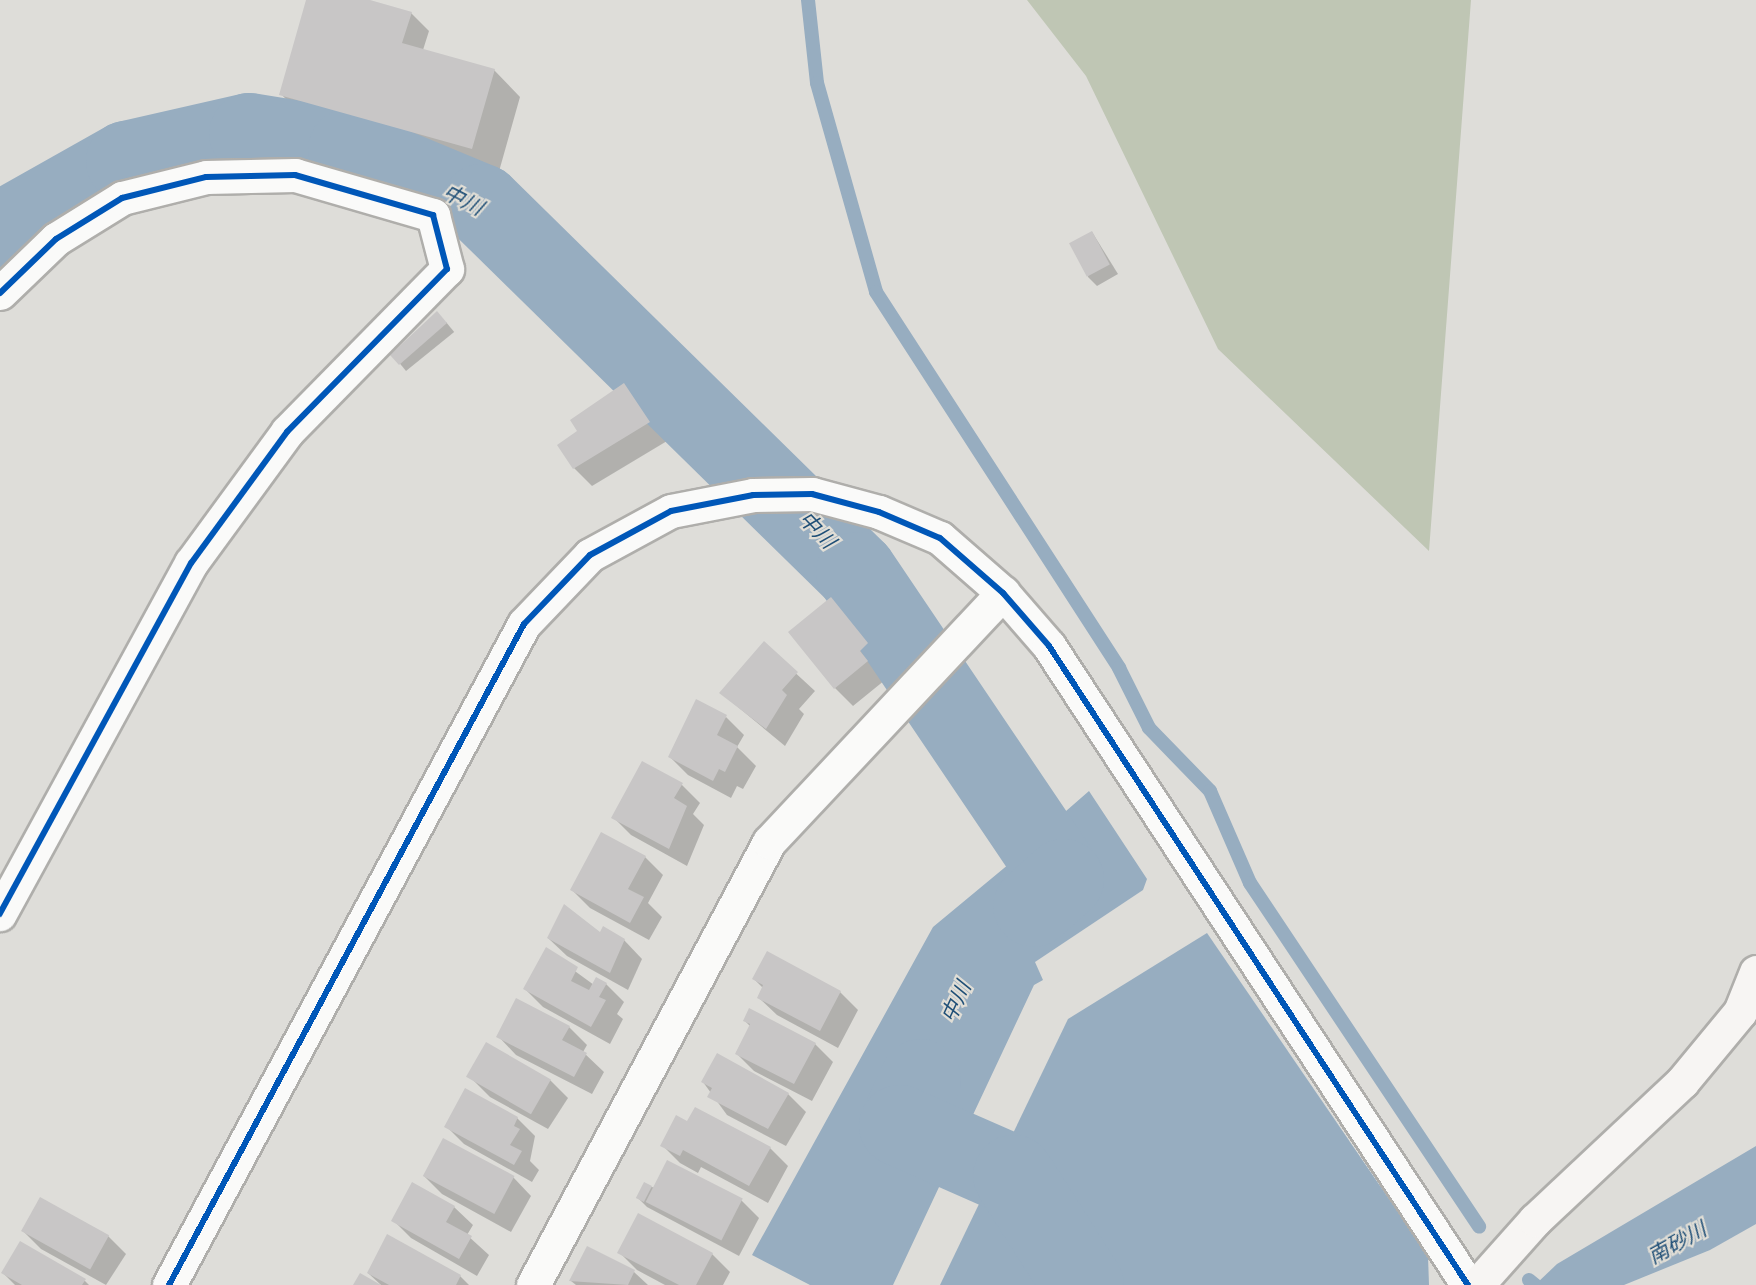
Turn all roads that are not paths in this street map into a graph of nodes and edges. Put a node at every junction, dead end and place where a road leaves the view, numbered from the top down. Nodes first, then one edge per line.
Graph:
1 (0, 293) edge
2 (1003, 593) junction
3 (3, 901) edge
4 (1756, 972) edge
5 (169, 1285) edge
6 (533, 1285) edge
7 (1468, 1285) edge
8 (1478, 1285) edge

1 - 3 street
2 - 5 street
2 - 6 street
2 - 7 street
4 - 8 street

